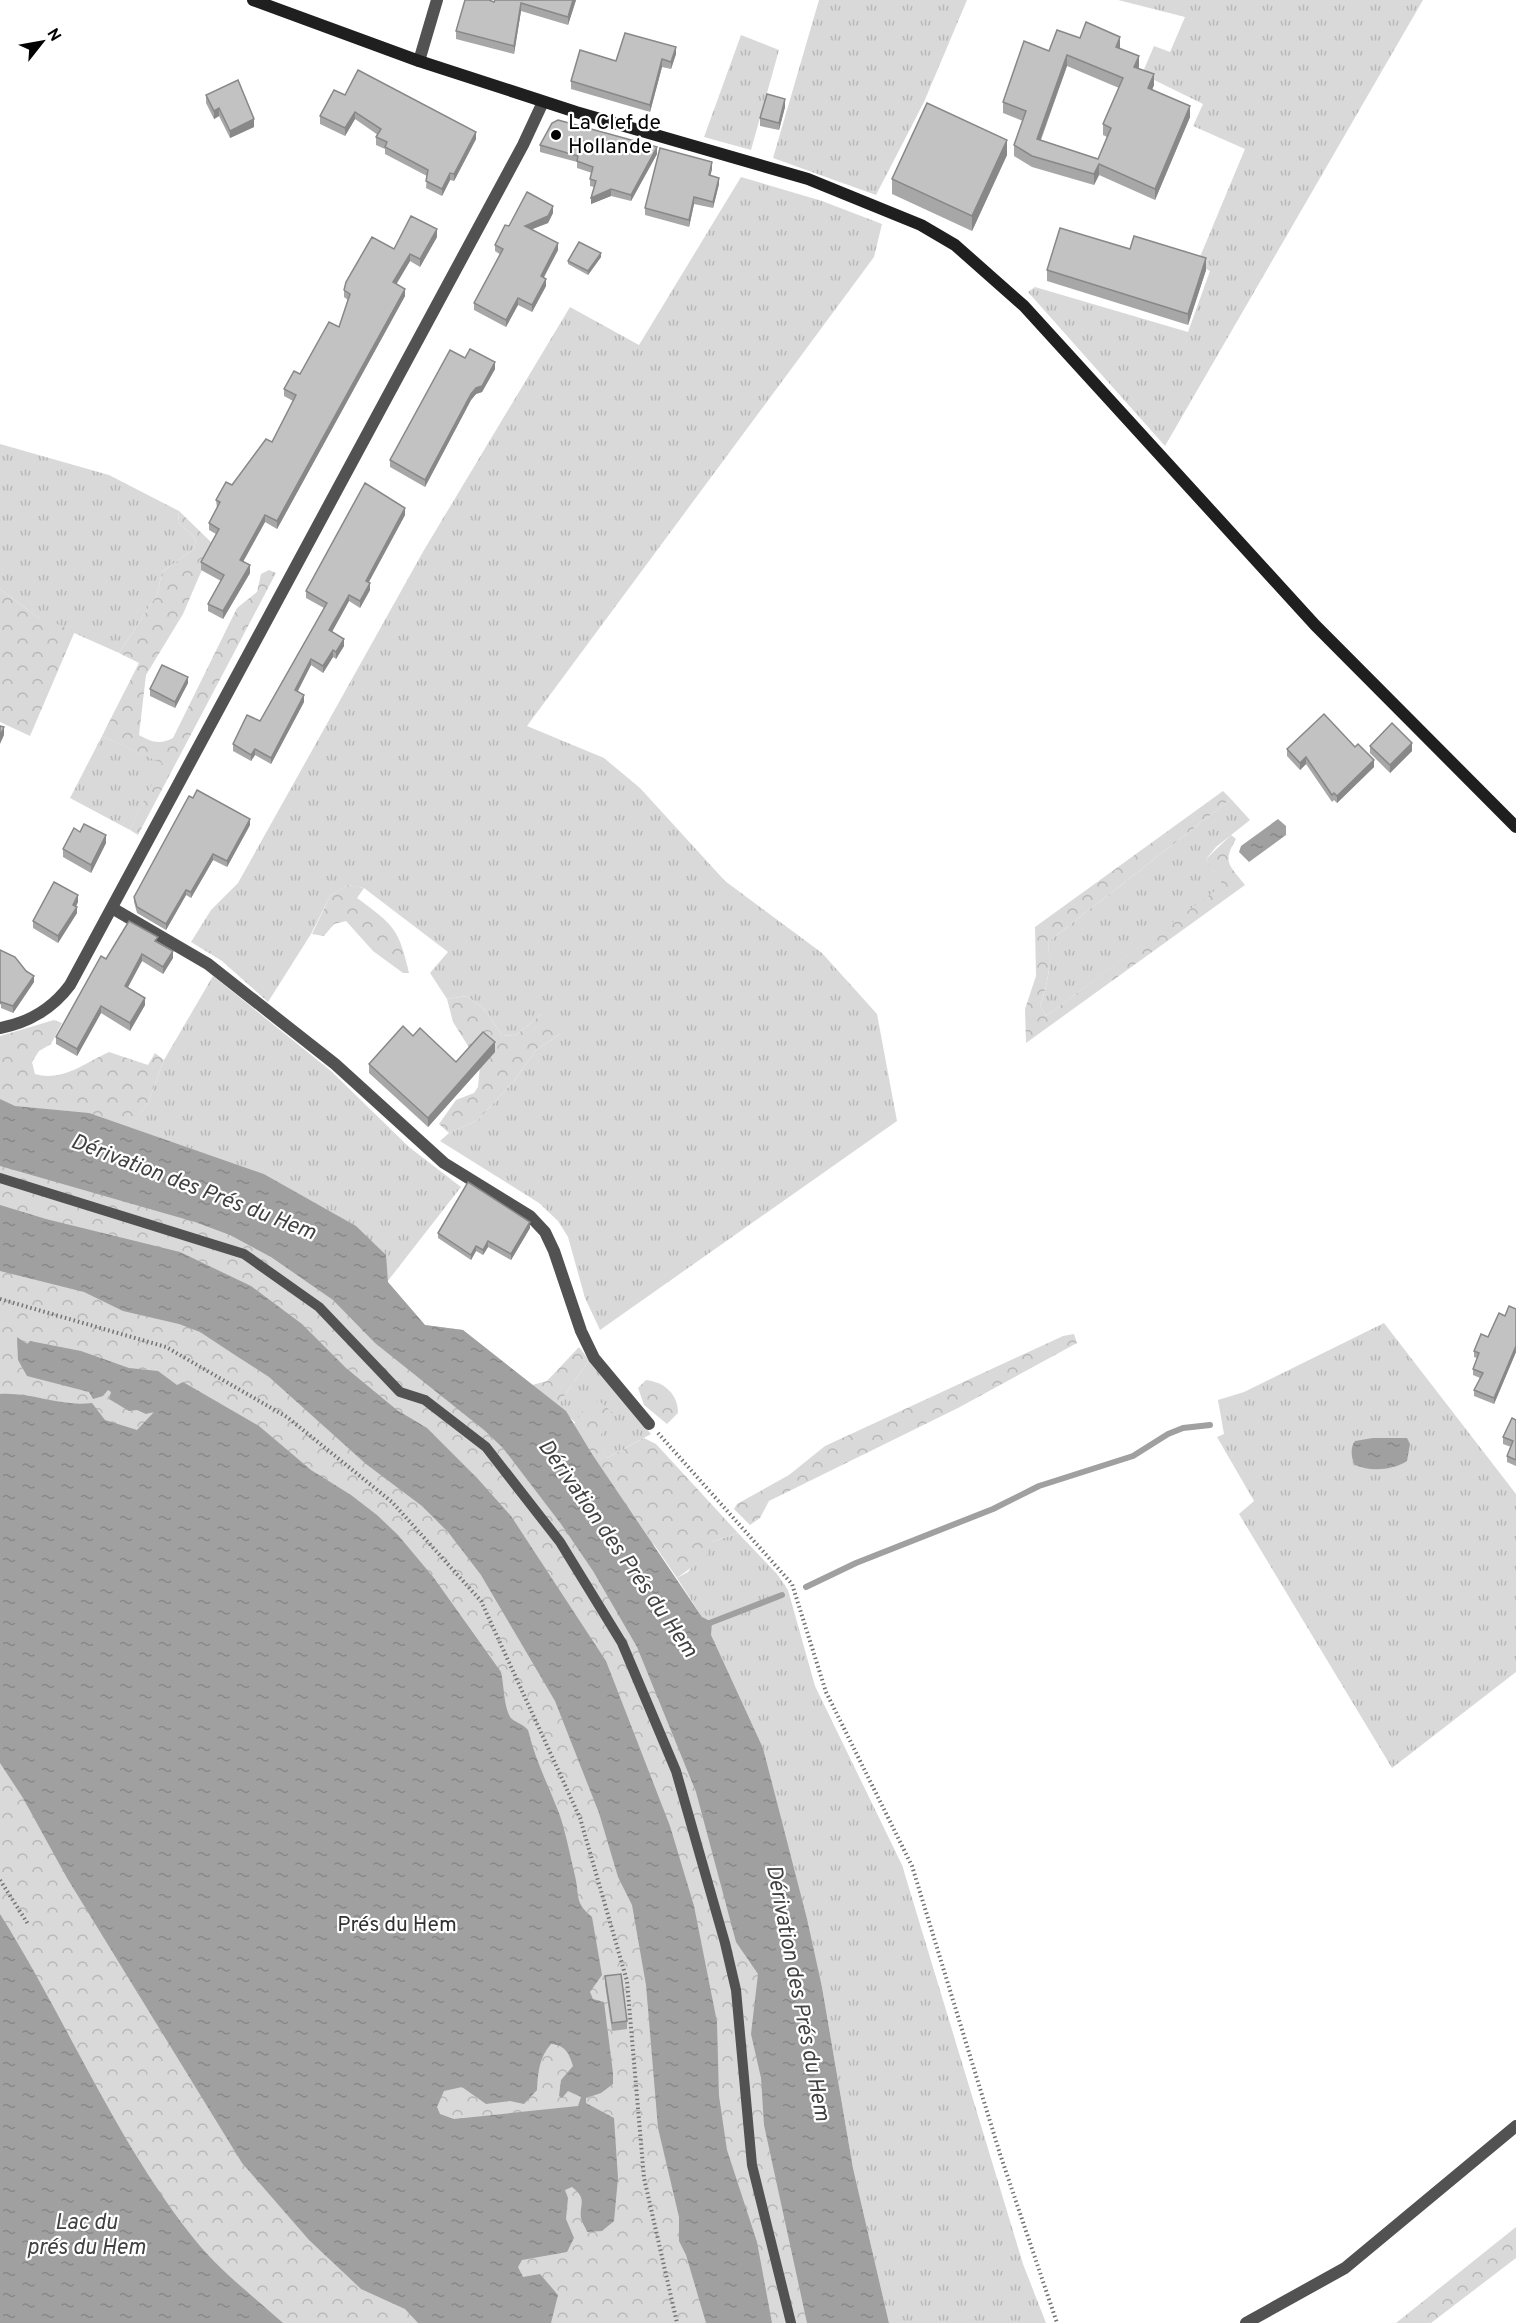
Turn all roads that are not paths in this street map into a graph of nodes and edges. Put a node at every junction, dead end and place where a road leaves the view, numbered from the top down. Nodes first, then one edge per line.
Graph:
1 (253, 0) edge
2 (437, 0) edge
3 (419, 61) junction
4 (543, 102) junction
5 (1516, 827) edge
6 (112, 908) junction
7 (0, 1028) edge
8 (0, 1178) edge
9 (649, 1424) road end
10 (1516, 2126) edge
11 (791, 2323) edge
12 (1246, 2323) edge

1 - 3 street
2 - 3 street
3 - 4 street
4 - 5 street
4 - 6 street
6 - 7 street
6 - 9 street
8 - 11 lane
10 - 12 street

